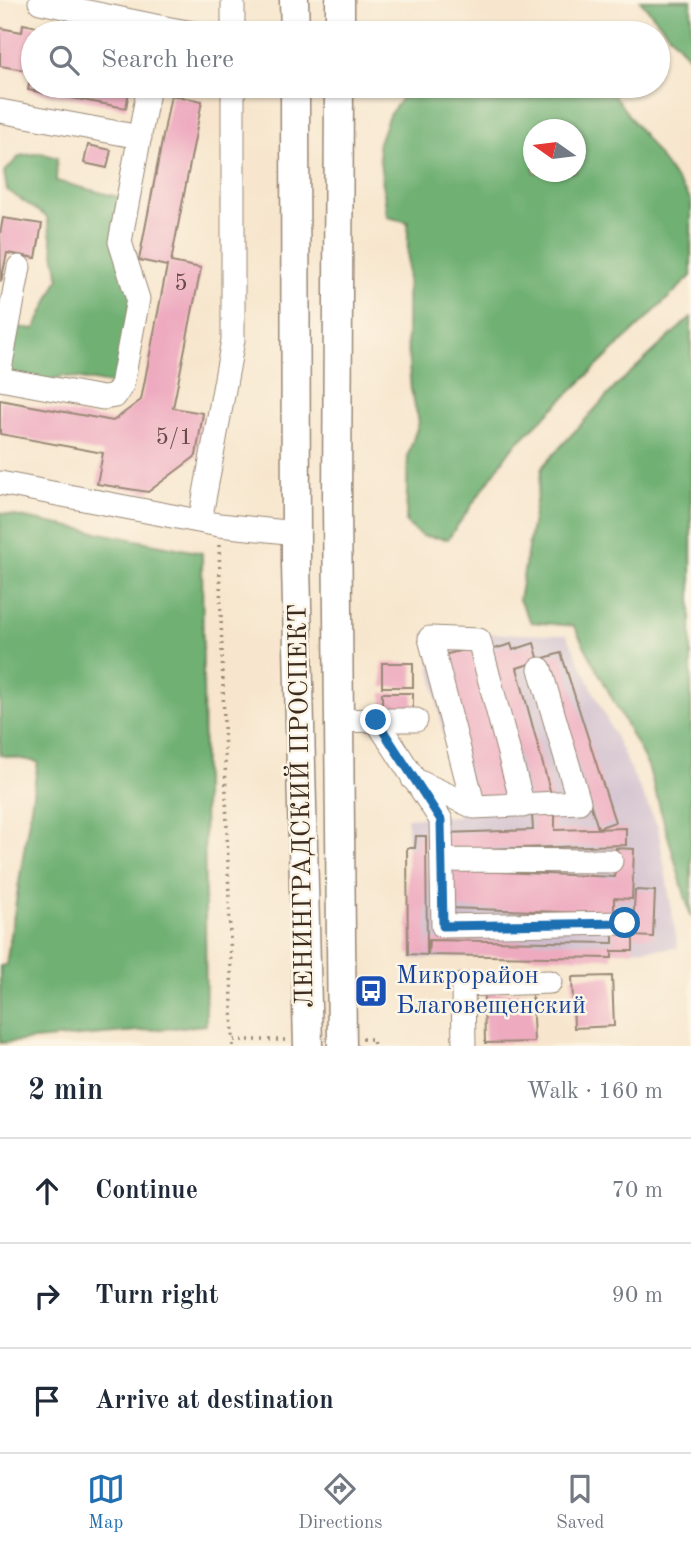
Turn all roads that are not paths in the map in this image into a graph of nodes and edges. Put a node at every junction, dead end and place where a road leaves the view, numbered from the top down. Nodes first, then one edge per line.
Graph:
1 (233, 0) edge
2 (294, 0) edge
3 (340, 0) edge
4 (40, 2) dead end
5 (121, 21) edge
6 (233, 21) edge
7 (295, 21) edge
8 (340, 21) edge
9 (147, 98) edge
10 (233, 98) edge
11 (295, 98) edge
12 (340, 98) edge
13 (0, 111) edge
14 (140, 137) junction
15 (19, 267) dead end
16 (0, 369) edge
17 (0, 379) edge
18 (0, 483) edge
19 (209, 523) junction
20 (296, 533) junction
21 (337, 564) junction
22 (296, 565) junction
23 (540, 669) dead end
24 (339, 720) junction
25 (376, 720) junction
26 (416, 720) dead end
27 (413, 779) junction
28 (523, 806) junction
29 (474, 807) junction
30 (442, 860) junction
31 (611, 861) dead end
32 (625, 923) dead end
33 (550, 982) dead end
34 (308, 1046) edge
35 (342, 1046) edge
36 (464, 1046) edge

1 - 6 street
2 - 7 main road
3 - 8 main road
4 - 5 street
9 - 14 street
10 - 19 street
11 - 20 main road, ЛЕНИНГРАДСКИЙ ПРОСПЕКТ
12 - 21 main road, ЛЕНИНГРАДСКИЙ ПРОСПЕКТ
13 - 14 street
14 - 17 street
15 - 16 street
18 - 19 street
19 - 20 street
20 - 22 main road, ЛЕНИНГРАДСКИЙ ПРОСПЕКТ
21 - 22 main road, ЛЕНИНГРАДСКИЙ ПРОСПЕКТ
21 - 24 main road, ЛЕНИНГРАДСКИЙ ПРОСПЕКТ
22 - 34 main road, ЛЕНИНГРАДСКИЙ ПРОСПЕКТ
23 - 28 street
24 - 25 street
24 - 35 main road, ЛЕНИНГРАДСКИЙ ПРОСПЕКТ
25 - 26 street
25 - 27 street
27 - 29 street
27 - 30 street
28 - 29 street
28 - 29 street
30 - 31 street
30 - 32 street
33 - 36 street

